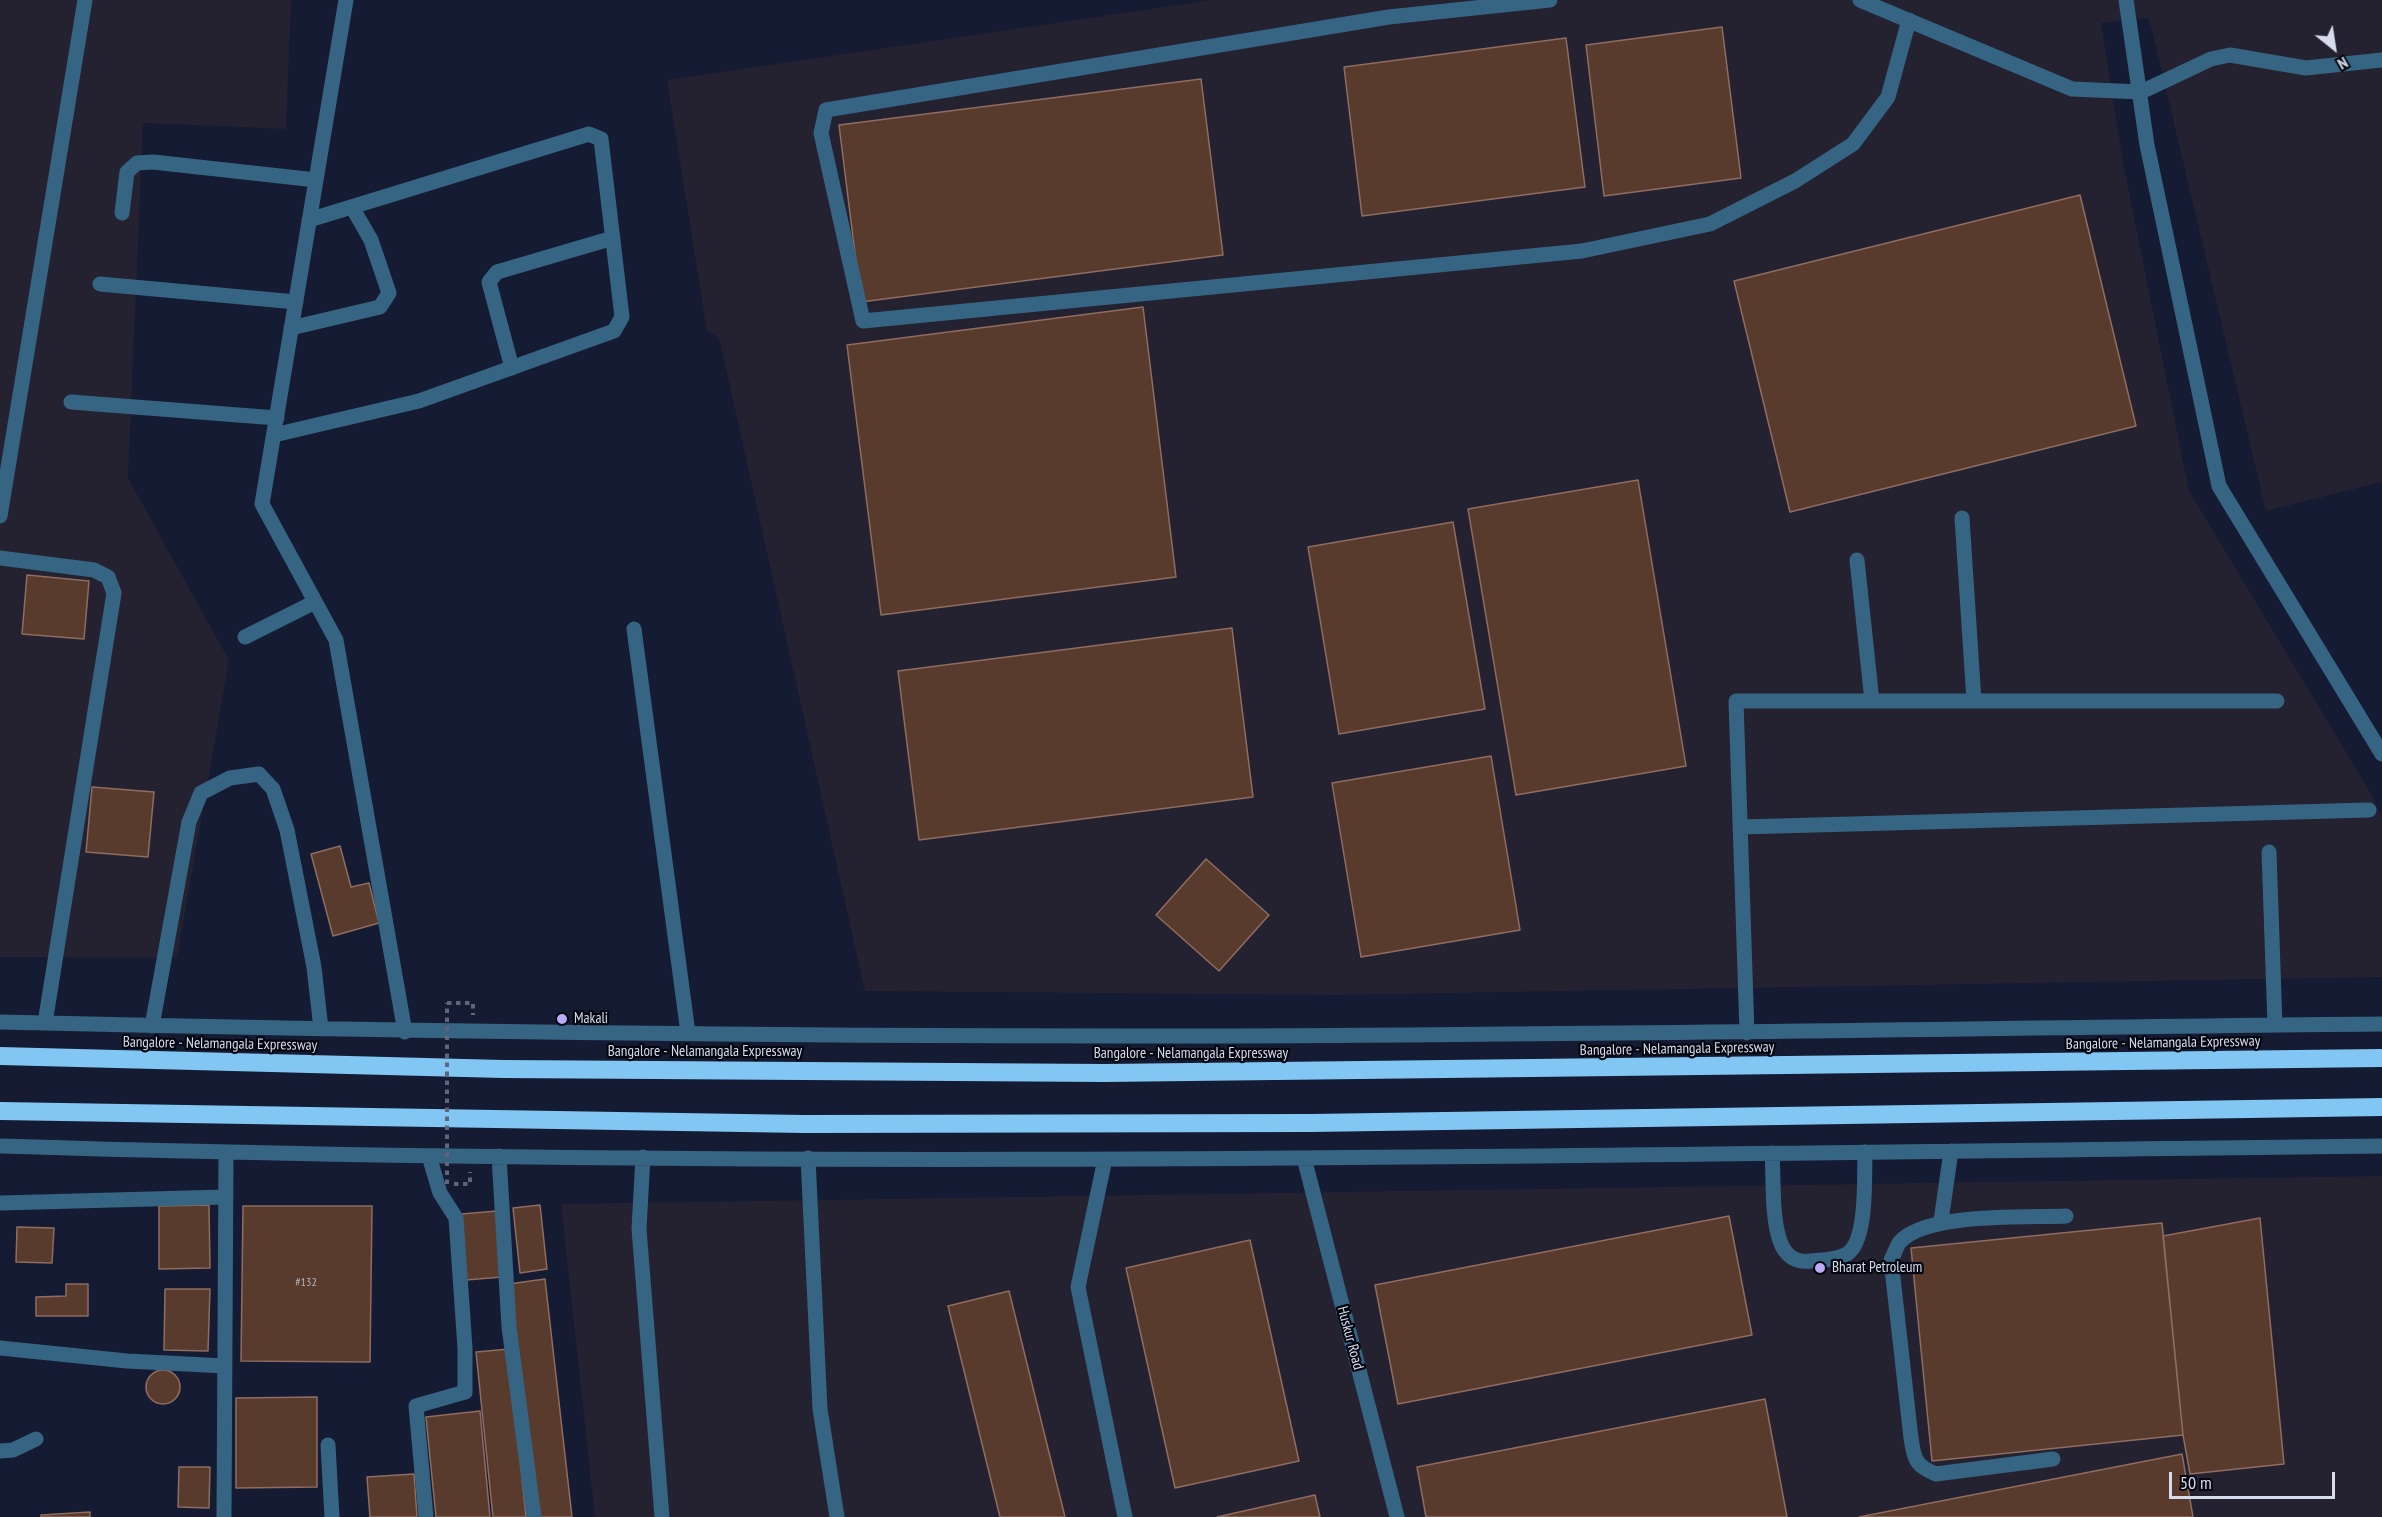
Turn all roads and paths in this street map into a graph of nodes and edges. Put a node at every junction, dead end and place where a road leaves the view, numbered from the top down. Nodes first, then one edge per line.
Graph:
1 (85, 0) edge
2 (346, 0) edge
3 (1550, 0) edge
4 (1860, 0) edge
5 (2126, 0) edge
6 (1909, 20) junction
7 (2382, 60) edge
8 (2140, 92) junction
9 (316, 180) junction
10 (352, 207) junction
11 (122, 213) dead end
12 (309, 220) junction
13 (613, 238) junction
14 (100, 284) dead end
15 (296, 302) junction
16 (291, 328) junction
17 (512, 368) junction
18 (70, 402) dead end
19 (277, 418) junction
20 (7, 429) edge
21 (274, 435) junction
22 (0, 516) edge
23 (1962, 518) dead end
24 (0, 558) edge
25 (1857, 560) dead end
26 (315, 602) junction
27 (634, 629) dead end
28 (246, 637) dead end
29 (2277, 700) dead end
30 (1872, 701) junction
31 (1974, 701) junction
32 (2382, 754) edge
33 (2369, 810) dead end
34 (1741, 827) junction
35 (2269, 852) dead end
36 (473, 1003) dead end
37 (0, 1022) edge
38 (45, 1023) junction
39 (2382, 1024) edge
40 (2275, 1025) junction
41 (152, 1026) junction
42 (321, 1029) junction
43 (405, 1032) junction
44 (1748, 1033) junction
45 (688, 1034) junction
46 (0, 1056) edge
47 (2382, 1058) edge
48 (2382, 1107) edge
49 (0, 1111) edge
50 (0, 1146) edge
51 (2382, 1146) edge
52 (1951, 1151) junction
53 (1865, 1152) junction
54 (226, 1153) junction
55 (1772, 1153) junction
56 (429, 1156) junction
57 (499, 1156) junction
58 (643, 1157) junction
59 (808, 1158) junction
60 (1304, 1158) junction
61 (1105, 1159) junction
62 (447, 1184) dead end
63 (226, 1197) junction
64 (0, 1203) edge
65 (2066, 1216) dead end
66 (1941, 1221) junction
67 (0, 1348) edge
68 (225, 1366) junction
69 (36, 1438) dead end
70 (328, 1444) dead end
71 (0, 1451) edge
72 (2053, 1459) dead end
73 (224, 1517) edge
74 (332, 1517) edge
75 (426, 1517) edge
76 (534, 1517) edge
77 (662, 1517) edge
78 (837, 1517) edge
79 (1125, 1517) edge
80 (1397, 1517) edge

1 - 20 street
2 - 9 street
3 - 6 street
4 - 6 street
5 - 8 street
6 - 8 street
7 - 8 street
8 - 32 street
9 - 11 street
9 - 12 street
10 - 12 street
10 - 13 street
10 - 16 street
12 - 15 street
13 - 17 street
13 - 17 street
14 - 15 street
15 - 16 street
16 - 19 street
17 - 21 street
18 - 19 street
19 - 21 street
20 - 22 street
21 - 26 street
23 - 31 street
24 - 38 street
25 - 30 street
26 - 28 street
26 - 43 street
27 - 45 street
29 - 31 street
30 - 31 street
30 - 34 street
33 - 34 street
34 - 44 street
35 - 40 street
36 - 62 path, bridge
37 - 38 street
38 - 41 street
39 - 40 street
40 - 44 street
41 - 42 street
41 - 42 street
42 - 43 street
43 - 45 street
44 - 45 street
46 - 47 highway, Bangalore - Nelamangala Expressway
48 - 49 highway
50 - 54 street
51 - 52 street
52 - 53 street
52 - 66 street
53 - 55 street
53 - 55 street
54 - 56 street
54 - 63 street
55 - 60 street
56 - 57 street
56 - 75 street
57 - 58 street
57 - 76 street
58 - 59 street
58 - 77 street
59 - 61 street
59 - 78 street
60 - 61 street
60 - 80 street, Huskur Road
61 - 79 street
63 - 64 street
63 - 68 street
65 - 66 street
66 - 72 street
67 - 68 street
68 - 73 street
69 - 71 street
70 - 74 street

